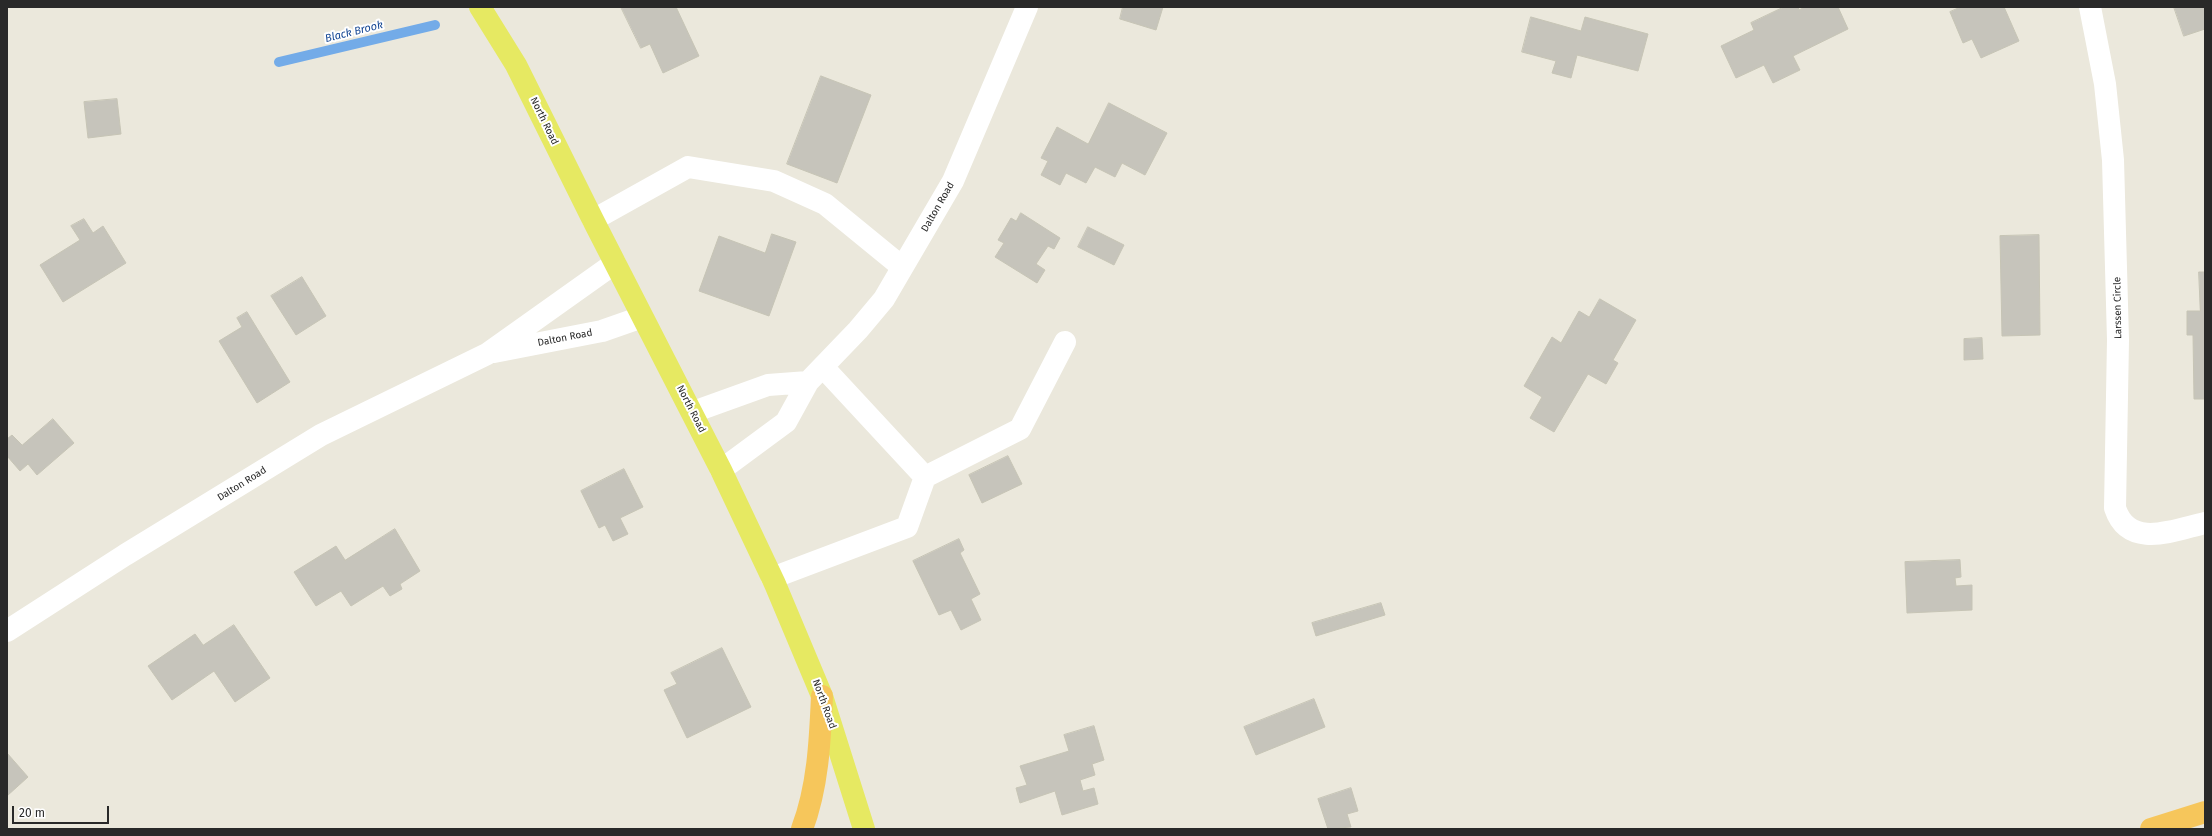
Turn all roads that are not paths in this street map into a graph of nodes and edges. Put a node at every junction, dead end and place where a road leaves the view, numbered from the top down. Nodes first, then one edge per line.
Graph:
1 (480, 7) edge
2 (1027, 7) edge
3 (2090, 7) edge
4 (593, 220) junction
5 (615, 263) junction
6 (902, 268) junction
7 (642, 317) junction
8 (1065, 342) dead end
9 (487, 354) junction
10 (816, 374) junction
11 (693, 412) junction
12 (721, 470) junction
13 (925, 477) junction
14 (2205, 523) edge
15 (772, 578) junction
16 (7, 631) edge
17 (822, 696) junction
18 (2205, 812) edge
19 (802, 829) edge
20 (864, 829) edge
21 (2151, 829) edge

1 - 4 main road, North Road
2 - 6 street, Dalton Road
3 - 14 street, Larssen Circle
4 - 5 main road, North Road
4 - 6 street
5 - 7 main road, North Road
5 - 9 street, Dalton Road
6 - 10 street, Dalton Road
7 - 9 street, Dalton Road
7 - 11 main road, North Road
8 - 13 street
9 - 16 street, Dalton Road
10 - 11 street
10 - 12 street, Dalton Road
10 - 13 street
11 - 12 main road, North Road
12 - 15 main road, North Road
13 - 15 street
15 - 17 main road, North Road
17 - 19 highway
17 - 20 main road, North Road
18 - 21 highway

